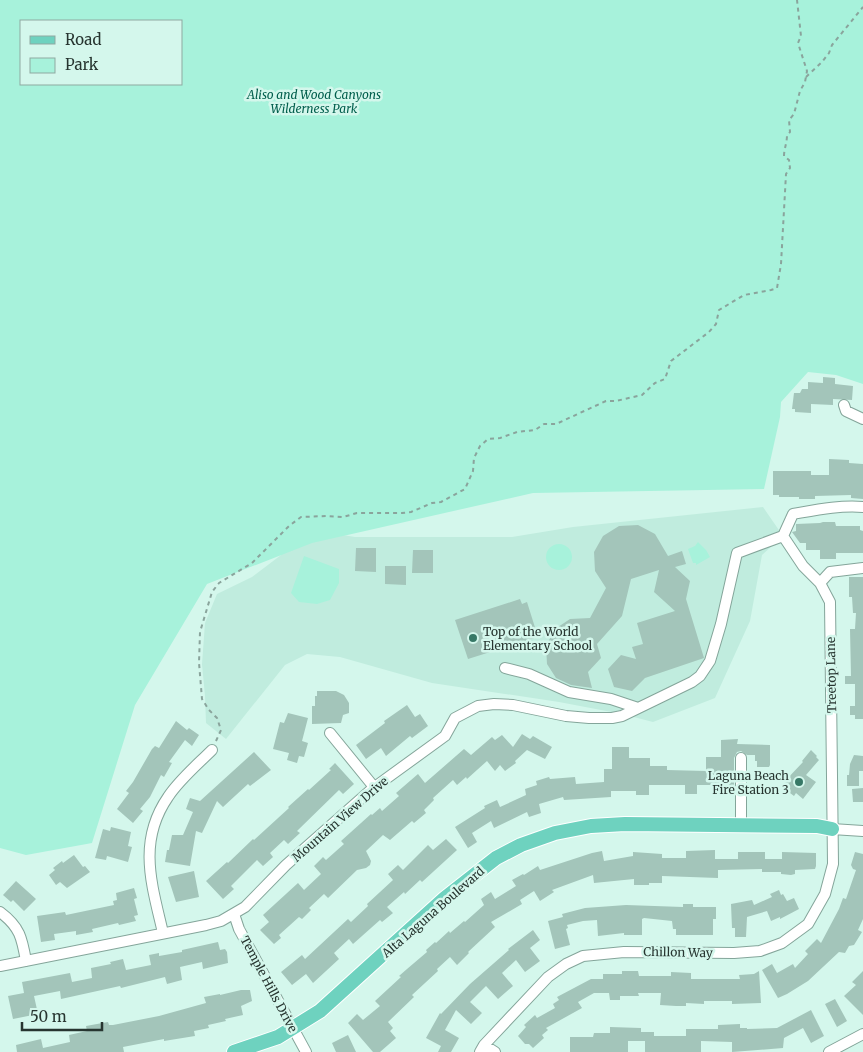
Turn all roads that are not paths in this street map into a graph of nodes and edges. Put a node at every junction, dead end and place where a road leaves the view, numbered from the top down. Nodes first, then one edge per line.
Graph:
1 (844, 405) dead end
2 (863, 419) edge
3 (863, 506) edge
4 (784, 536) junction
5 (863, 568) edge
6 (820, 582) junction
7 (505, 668) dead end
8 (638, 708) junction
9 (330, 733) dead end
10 (212, 750) road end
11 (741, 758) dead end
12 (374, 787) junction
13 (741, 825) junction
14 (832, 829) junction
15 (863, 831) edge
16 (0, 912) edge
17 (234, 914) junction
18 (163, 933) junction
19 (26, 961) junction
20 (0, 966) edge
21 (293, 1029) junction
22 (863, 1034) edge
23 (482, 1048) edge
24 (234, 1052) edge
25 (306, 1052) edge
26 (495, 1052) edge
27 (830, 1052) edge

1 - 2 street
3 - 4 street
4 - 6 street, Treetop Lane
4 - 8 street, Mountain View Drive
5 - 6 street
6 - 14 street, Treetop Lane
7 - 8 street
8 - 12 street, Mountain View Drive
9 - 12 street
10 - 18 street
11 - 13 street
12 - 17 street, Mountain View Drive
13 - 14 main road, Alta Laguna Boulevard
13 - 21 main road, Alta Laguna Boulevard
14 - 15 street, Alta Laguna Boulevard
14 - 23 street, Chillon Way
16 - 19 street
17 - 18 street, Mountain View Drive
17 - 21 street, Temple Hills Drive
18 - 19 street, Mountain View Drive
19 - 20 street, Mountain View Drive
21 - 24 main road, Alta Laguna Boulevard
21 - 25 street, Temple Hills Drive
22 - 27 street
23 - 26 street

